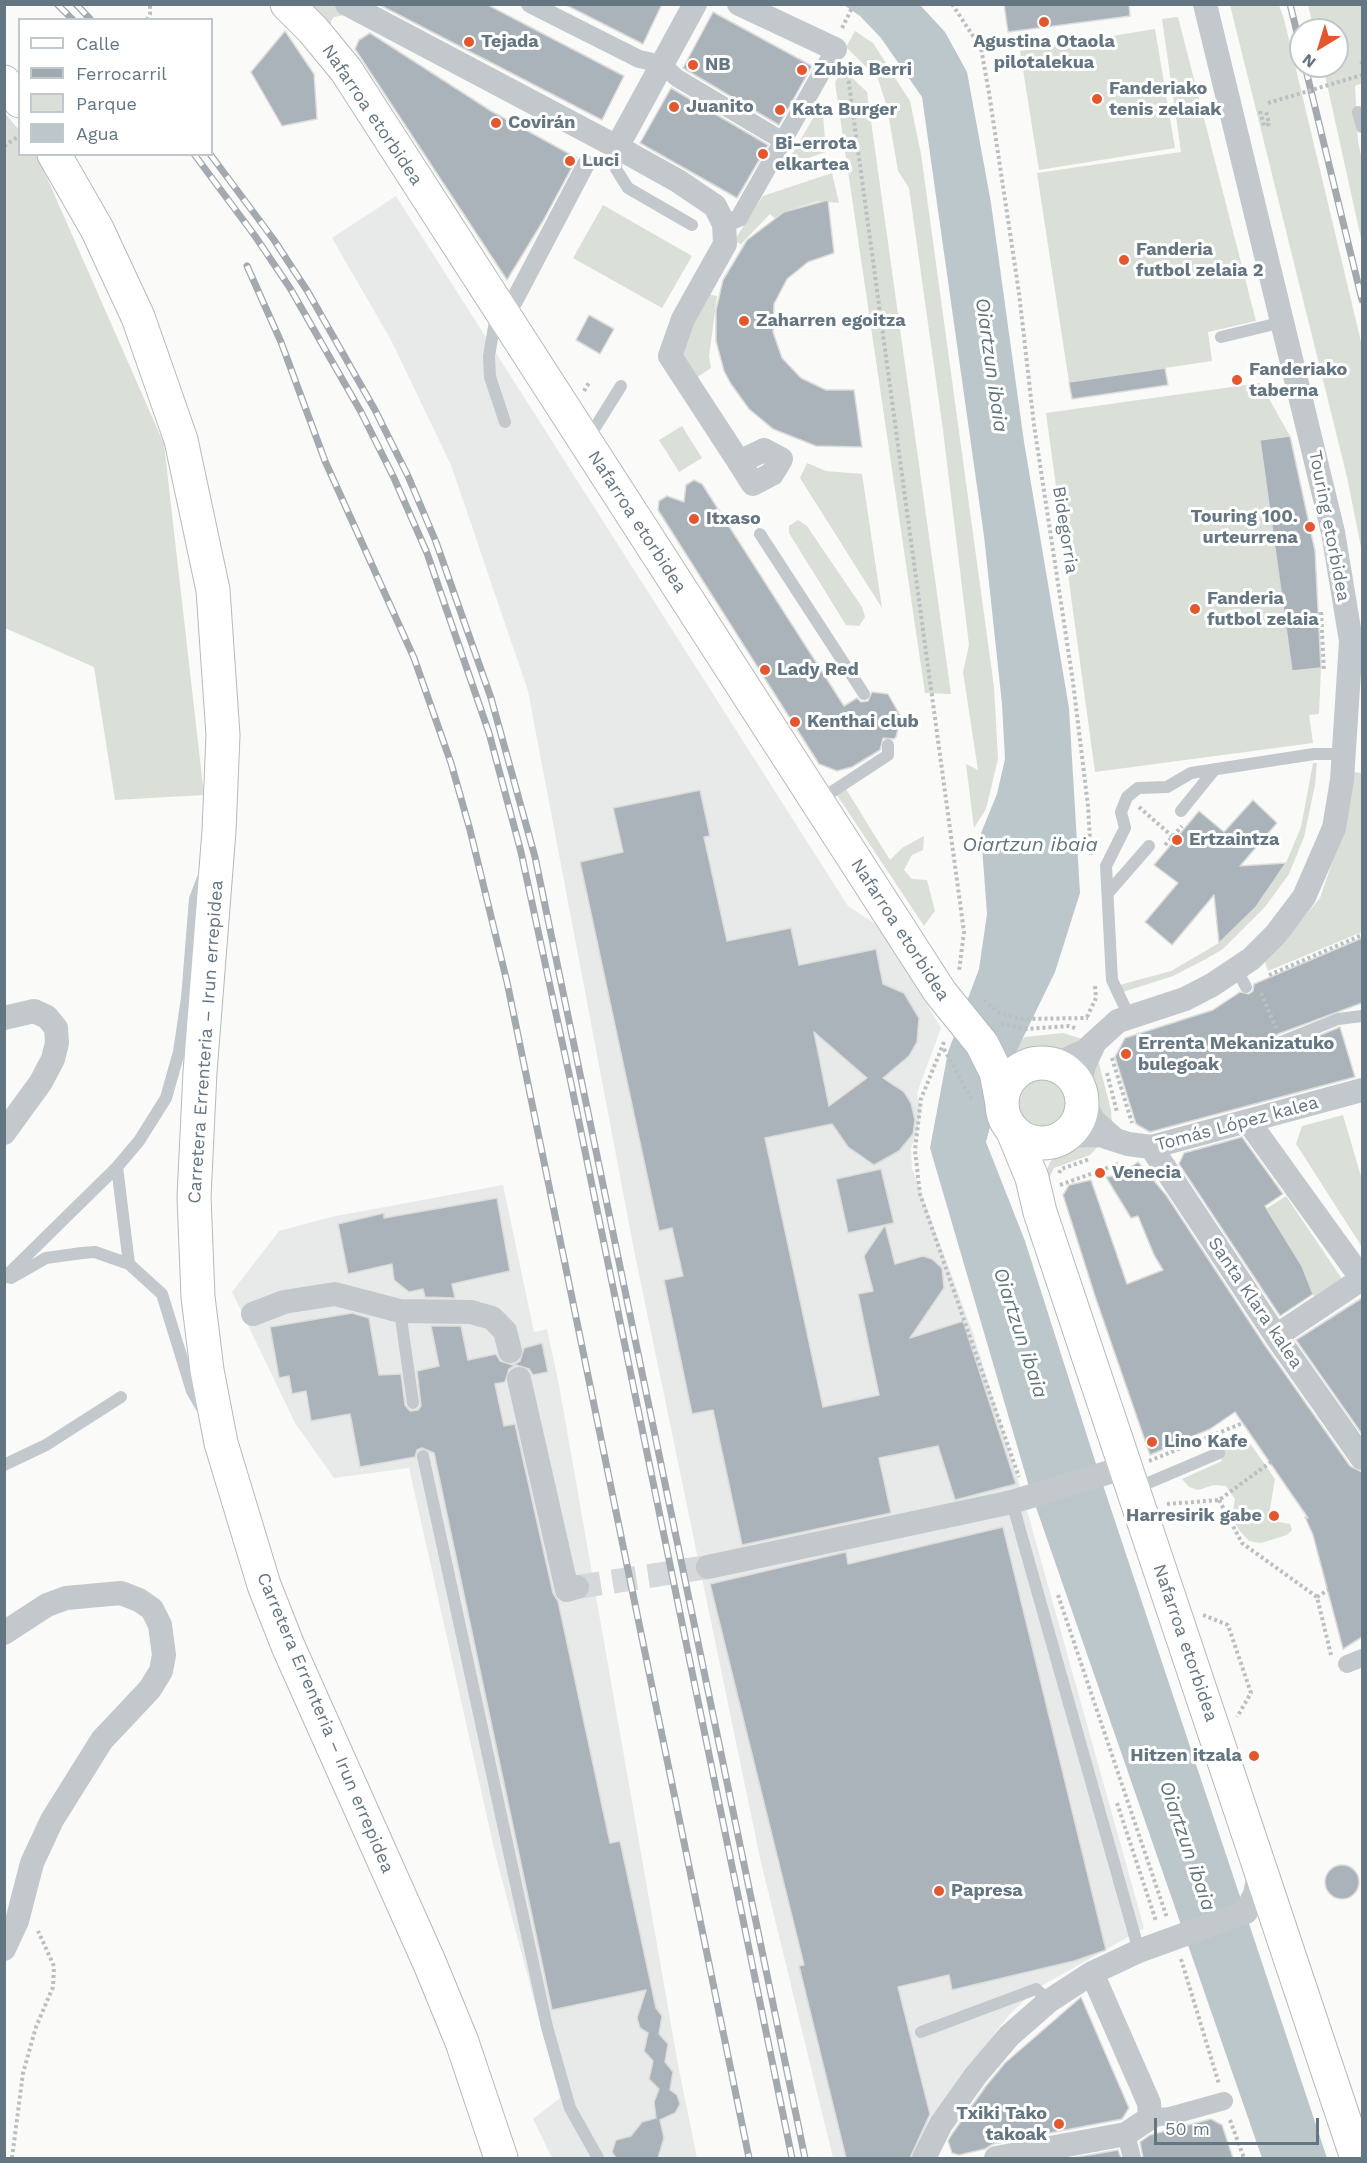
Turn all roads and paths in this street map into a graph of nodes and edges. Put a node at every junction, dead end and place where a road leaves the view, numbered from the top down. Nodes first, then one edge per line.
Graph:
1 (287, 4) edge
2 (347, 4) edge
3 (530, 4) edge
4 (695, 4) edge
5 (739, 4) edge
6 (854, 4) edge
7 (952, 4) edge
8 (1205, 4) edge
9 (837, 41) junction
10 (662, 64) junction
11 (1362, 75) edge
12 (4, 82) edge
13 (18, 99) edge
14 (1268, 103) dead end
15 (1358, 112) dead end
16 (1362, 128) edge
17 (18, 137) edge
18 (783, 141) junction
19 (4, 146) edge
20 (617, 147) junction
21 (55, 156) edge
22 (586, 164) dead end
23 (724, 224) junction
24 (692, 225) dead end
25 (506, 303) junction
26 (1284, 322) junction
27 (1221, 337) dead end
28 (621, 386) dead end
29 (505, 422) dead end
30 (582, 437) junction
31 (739, 462) dead end
32 (760, 534) dead end
33 (1320, 601) dead end
34 (1324, 682) dead end
35 (864, 694) dead end
36 (888, 745) dead end
37 (1345, 754) junction
38 (1215, 769) junction
39 (817, 802) junction
40 (1147, 814) dead end
41 (1185, 815) joint
42 (219, 831) junction
43 (1173, 837) junction
44 (1154, 849) joint
45 (1091, 865) dead end
46 (1108, 892) junction
47 (1362, 935) edge
48 (1266, 976) dead end
49 (1095, 977) dead end
50 (949, 983) junction
51 (1260, 991) dead end
52 (982, 999) dead end
53 (1124, 1008) junction
54 (1362, 1016) edge
55 (1086, 1017) junction
56 (4, 1018) edge
57 (1044, 1028) dead end
58 (944, 1033) dead end
59 (1281, 1042) joint
60 (982, 1044) junction
61 (944, 1048) junction
62 (1104, 1052) junction
63 (1043, 1065) junction
64 (1362, 1090) edge
65 (1081, 1094) junction
66 (997, 1113) junction
67 (1248, 1121) junction
68 (4, 1133) edge
69 (1121, 1136) junction
70 (1057, 1139) junction
71 (1151, 1148) junction
72 (117, 1167) junction
73 (1047, 1195) junction
74 (129, 1264) junction
75 (4, 1278) edge
76 (1362, 1279) edge
77 (4, 1282) edge
78 (400, 1311) junction
79 (253, 1314) dead end
80 (1276, 1336) junction
81 (510, 1351) dead end
82 (519, 1379) dead end
83 (121, 1397) dead end
84 (413, 1403) dead end
85 (1243, 1423) dead end
86 (221, 1443) junction
87 (1219, 1453) dead end
88 (423, 1456) dead end
89 (1362, 1458) edge
90 (1271, 1462) dead end
91 (4, 1465) edge
92 (1127, 1474) junction
93 (1019, 1500) junction
94 (1219, 1500) junction
95 (1164, 1502) dead end
96 (708, 1567) tunnel mouth
97 (577, 1587) dead end
98 (1328, 1590) dead end
99 (1057, 1591) dead end
100 (1317, 1597) junction
101 (4, 1633) edge
102 (1355, 1661) edge
103 (1260, 1869) junction
104 (1246, 1912) junction
105 (17, 1921) junction
106 (1283, 1939) junction
107 (1169, 1944) junction
108 (4, 1949) edge
109 (1139, 1951) junction
110 (1092, 1973) junction
111 (1049, 2001) junction
112 (921, 2032) dead end
113 (1224, 2101) junction
114 (1150, 2118) junction
115 (1126, 2134) junction
116 (12, 2158) edge
117 (501, 2158) edge
118 (598, 2158) edge
119 (924, 2158) edge
120 (1003, 2158) edge
121 (1132, 2158) edge
122 (1244, 2158) edge
123 (1357, 2158) edge

1 - 25 main road, Nafarroa etorbidea
2 - 20 street
3 - 10 street
4 - 10 street
5 - 9 street
6 - 9 path
7 - 45 path, Bidegorria
8 - 26 street, Touring etorbidea
9 - 18 street
9 - 50 path
10 - 18 street
10 - 20 street
11 - 14 path, bridge
12 - 13 main road
15 - 16 lane
17 - 19 path
18 - 23 street
20 - 23 street
20 - 24 lane
21 - 42 main road, Carretera Errenteria – Irun errepidea
22 - 25 street
23 - 31 street
25 - 29 lane
25 - 30 main road, Nafarroa etorbidea
26 - 27 lane
26 - 37 street, Touring etorbidea
28 - 30 lane
30 - 39 main road, Nafarroa etorbidea
32 - 35 lane
33 - 34 path
36 - 39 lane
37 - 38 lane
37 - 53 street, Touring etorbidea
38 - 41 lane
38 - 46 lane
39 - 50 main road, Nafarroa etorbidea
40 - 43 path
41 - 43 path
42 - 72 lane
42 - 86 main road, Carretera Errenteria – Irun errepidea
43 - 44 path
44 - 46 lane
46 - 53 lane
47 - 48 path
49 - 55 path
50 - 60 main road, Nafarroa etorbidea
51 - 59 path
52 - 55 path
53 - 55 path
53 - 62 street, Touring etorbidea
54 - 59 lane
55 - 57 path
56 - 68 street
58 - 61 path
60 - 63 main road, Nafarroa etorbidea
60 - 66 main road, Nafarroa etorbidea
61 - 66 path
61 - 93 path
62 - 63 street, Touring etorbidea
62 - 65 street, Touring etorbidea
62 - 69 path
62 - 69 path
63 - 65 main road
63 - 66 main road
64 - 67 street, Tomás López kalea
65 - 69 street, Tomás López kalea
65 - 70 main road
66 - 70 main road
66 - 73 main road, Nafarroa etorbidea
67 - 71 street, Tomás López kalea
67 - 76 street
69 - 70 street, Tomás López kalea
69 - 71 street, Tomás López kalea
69 - 73 path
70 - 73 main road, Nafarroa etorbidea
71 - 80 street, Santa Klara kalea
72 - 74 lane
72 - 75 lane
73 - 92 main road, Nafarroa etorbidea
74 - 77 lane
74 - 86 lane
76 - 80 street
78 - 79 street
78 - 81 street
78 - 84 lane
80 - 89 street, Santa Klara kalea
82 - 97 street
83 - 91 lane
85 - 92 path
86 - 117 main road, Carretera Errenteria – Irun errepidea
87 - 92 lane
88 - 118 lane
90 - 94 path
92 - 93 street
92 - 103 main road, Nafarroa etorbidea
93 - 96 street
93 - 109 lane
94 - 95 path
94 - 100 path
98 - 100 path
99 - 107 path
100 - 102 path
101 - 105 street
103 - 104 street
103 - 106 main road, Nafarroa etorbidea
104 - 106 street
104 - 107 street
105 - 108 street
105 - 116 path
106 - 123 main road, Nafarroa etorbidea
107 - 109 street
107 - 113 path
109 - 110 street
110 - 111 street
110 - 114 street
111 - 112 lane
111 - 119 street
113 - 114 street
113 - 122 path
114 - 115 street
115 - 120 street
115 - 121 street

